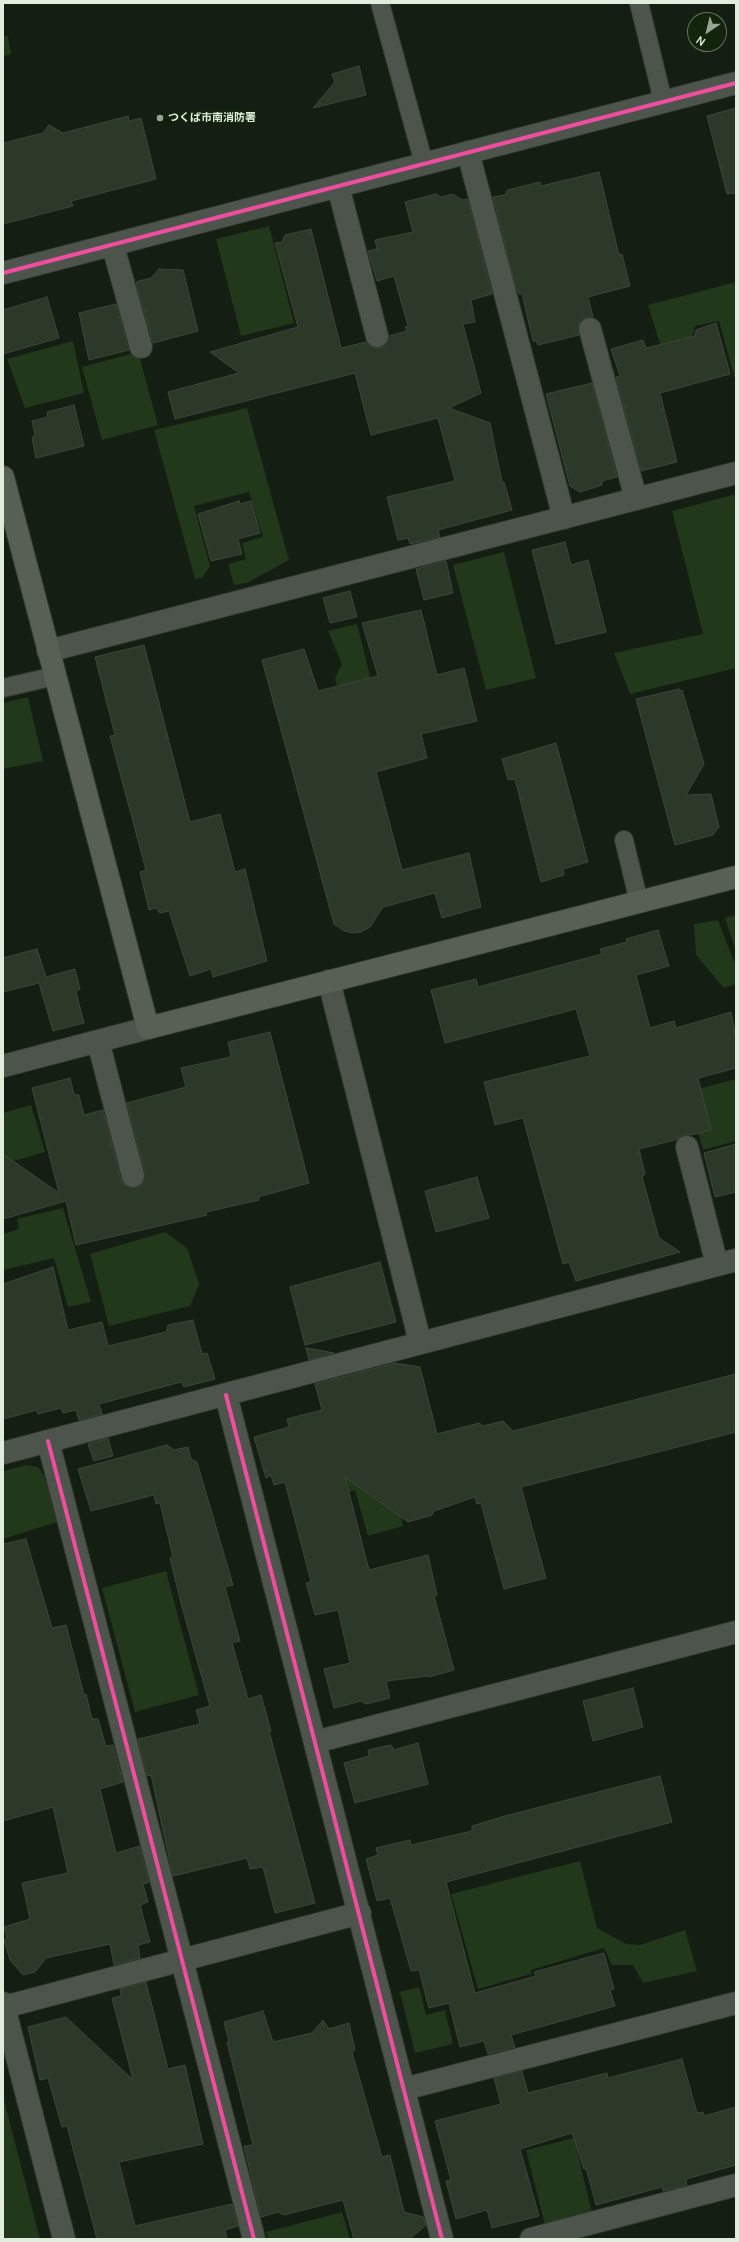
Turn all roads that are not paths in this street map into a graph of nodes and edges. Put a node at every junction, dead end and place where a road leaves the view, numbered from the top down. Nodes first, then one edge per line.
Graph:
1 (380, 3) edge
2 (638, 3) edge
3 (736, 82) edge
4 (664, 101) junction
5 (468, 152) junction
6 (424, 164) junction
7 (338, 186) junction
8 (113, 246) junction
9 (3, 273) edge
10 (590, 329) dead end
11 (377, 336) dead end
12 (141, 347) dead end
13 (736, 474) edge
14 (3, 477) edge
15 (636, 499) junction
16 (564, 518) junction
17 (48, 651) junction
18 (55, 676) junction
19 (3, 688) edge
20 (624, 840) dead end
21 (736, 877) edge
22 (639, 902) junction
23 (329, 981) junction
24 (148, 1028) junction
25 (98, 1041) junction
26 (3, 1066) edge
27 (687, 1147) dead end
28 (133, 1176) dead end
29 (726, 1263) edge
30 (420, 1342) junction
31 (226, 1395) junction
32 (48, 1441) junction
33 (3, 1453) edge
34 (736, 1632) edge
35 (315, 1742) junction
36 (360, 1913) junction
37 (182, 1960) junction
38 (736, 2003) edge
39 (4, 2005) edge
40 (404, 2089) junction
41 (736, 2185) edge
42 (64, 2239) edge
43 (254, 2239) edge
44 (442, 2239) edge
45 (531, 2239) edge

1 - 6 lane
2 - 4 lane
3 - 4 street
4 - 5 street
5 - 6 street
5 - 16 street
6 - 7 street
7 - 8 street
7 - 11 street
8 - 9 street
8 - 12 street
10 - 15 street
13 - 15 street
14 - 17 street
15 - 16 street
16 - 17 street
17 - 18 street
18 - 19 lane
18 - 24 street
20 - 22 lane
21 - 22 street
22 - 23 street
23 - 24 street
23 - 30 street
24 - 25 street
25 - 26 street
25 - 28 street
27 - 29 street
29 - 30 street
30 - 31 street
31 - 32 street
31 - 35 street
32 - 33 street
32 - 37 street
34 - 35 street
35 - 36 street
36 - 37 street
36 - 40 street
37 - 39 street
37 - 43 street
38 - 40 street
39 - 42 street
40 - 44 street
41 - 45 street

